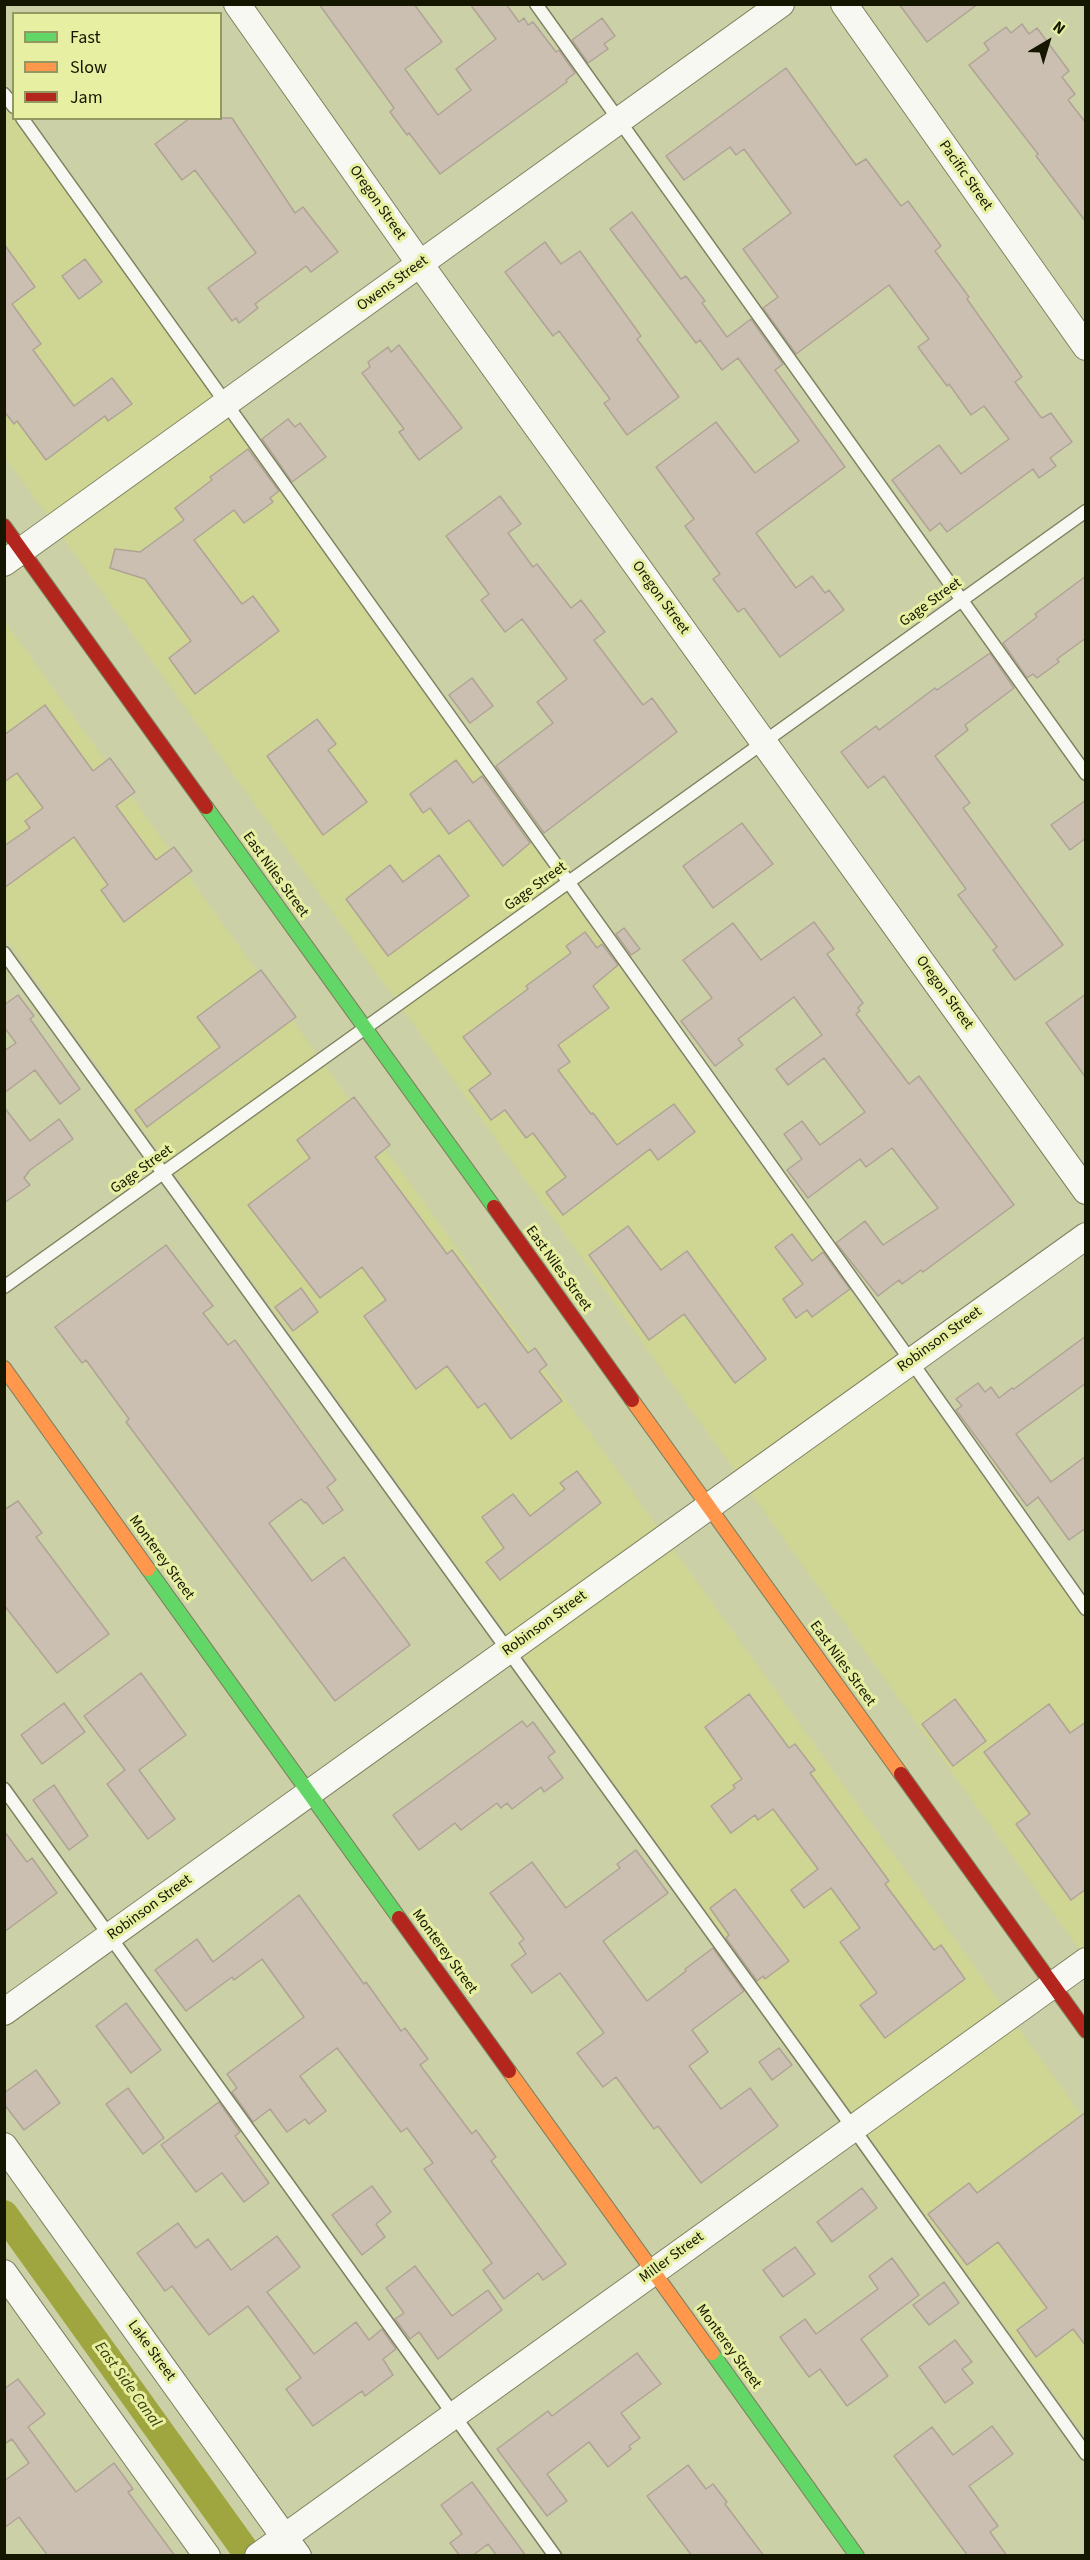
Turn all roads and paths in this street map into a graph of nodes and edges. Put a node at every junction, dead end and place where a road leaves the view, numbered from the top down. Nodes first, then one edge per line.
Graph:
1 (237, 4) edge
2 (536, 4) edge
3 (781, 4) edge
4 (844, 4) edge
5 (23, 120) edge
6 (620, 120) junction
7 (420, 264) junction
8 (1086, 347) edge
9 (226, 404) junction
10 (1086, 511) edge
11 (4, 526) edge
12 (13, 557) edge
13 (961, 600) junction
14 (764, 742) junction
15 (1086, 774) edge
16 (569, 882) junction
17 (4, 953) edge
18 (365, 1028) junction
19 (162, 1174) junction
20 (1086, 1191) edge
21 (1086, 1236) edge
22 (4, 1287) edge
23 (911, 1361) junction
24 (4, 1368) edge
25 (709, 1507) junction
26 (1086, 1609) edge
27 (508, 1651) junction
28 (4, 1789) edge
29 (310, 1793) junction
30 (110, 1936) junction
31 (1086, 1961) edge
32 (1052, 1985) junction
33 (4, 2012) edge
34 (1086, 2031) edge
35 (853, 2128) junction
36 (4, 2146) edge
37 (653, 2271) junction
38 (4, 2273) edge
39 (454, 2414) junction
40 (1086, 2454) edge
41 (291, 2546) edge
42 (207, 2556) edge
43 (258, 2556) edge
44 (555, 2556) edge
45 (857, 2556) edge

1 - 7 street, Oregon Street
2 - 6 lane
3 - 6 street, Owens Street
4 - 8 street, Pacific Street
5 - 9 lane
6 - 7 street, Owens Street
6 - 13 lane
7 - 9 street, Owens Street
7 - 14 street, Oregon Street
9 - 12 street, Owens Street
9 - 16 lane
10 - 13 lane, Gage Street
11 - 12 main road, East Niles Street
12 - 18 main road, East Niles Street
13 - 14 lane, Gage Street
13 - 15 lane
14 - 16 lane, Gage Street
14 - 20 street, Oregon Street
16 - 18 lane, Gage Street
16 - 23 lane
17 - 19 lane
18 - 19 lane, Gage Street
18 - 25 main road, East Niles Street
19 - 22 lane, Gage Street
19 - 27 lane
21 - 23 street, Robinson Street
23 - 25 street, Robinson Street
23 - 26 lane
24 - 29 main road, Monterey Street
25 - 27 street, Robinson Street
25 - 32 main road, East Niles Street
27 - 29 street, Robinson Street
27 - 35 lane
28 - 30 lane
29 - 30 street, Robinson Street
29 - 37 main road, Monterey Street
30 - 33 street, Robinson Street
30 - 39 lane
31 - 32 street, Miller Street
32 - 34 main road, East Niles Street
32 - 35 street, Miller Street
35 - 37 street, Miller Street
35 - 40 lane
36 - 41 street, Lake Street
37 - 39 street, Miller Street
37 - 45 main road, Monterey Street
38 - 42 street
39 - 41 street, Miller Street
39 - 44 lane
41 - 43 street, Miller Street

